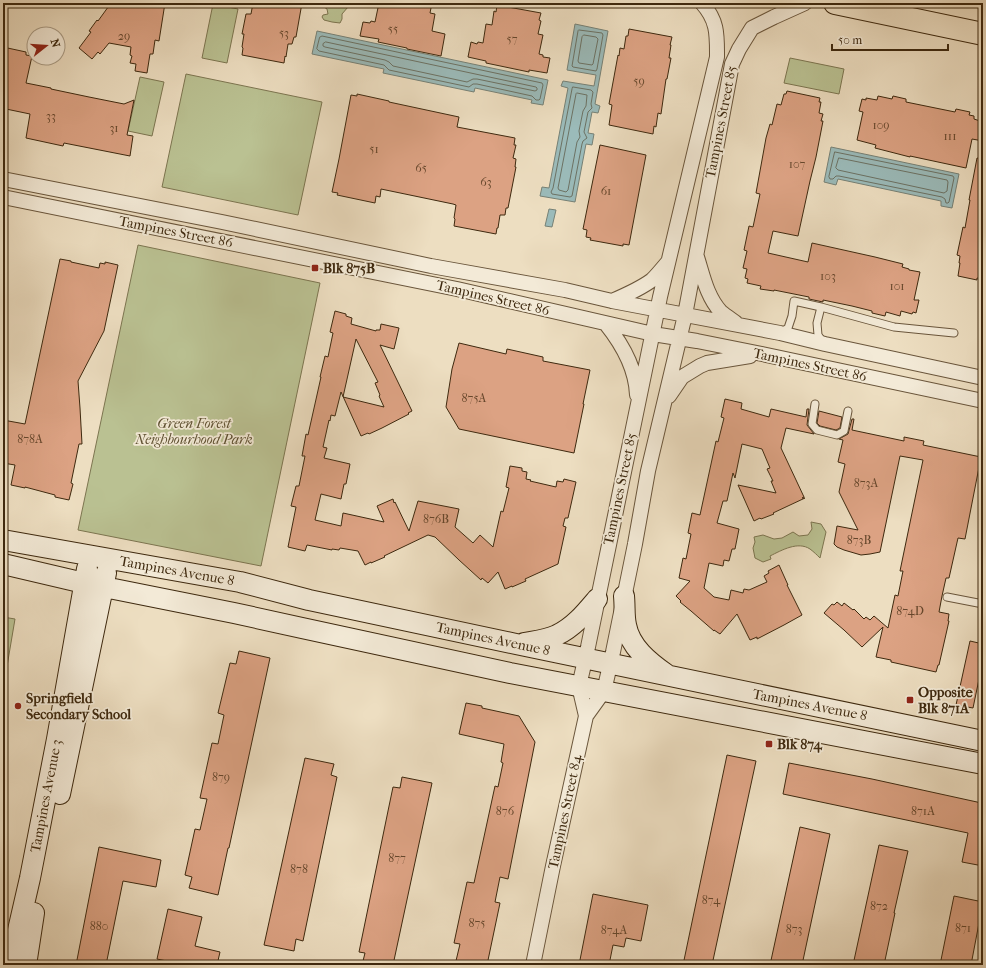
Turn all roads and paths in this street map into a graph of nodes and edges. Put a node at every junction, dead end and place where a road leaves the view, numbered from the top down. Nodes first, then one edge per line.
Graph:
1 (702, 3) edge
2 (806, 3) edge
3 (835, 3) edge
4 (983, 34) edge
5 (3, 179) edge
6 (3, 197) edge
7 (696, 255) junction
8 (668, 261) junction
9 (612, 301) junction
10 (821, 306) junction
11 (658, 309) junction
12 (684, 315) junction
13 (606, 324) junction
14 (739, 325) junction
15 (780, 333) junction
16 (954, 333) dead end
17 (653, 334) junction
18 (679, 338) junction
19 (825, 344) junction
20 (762, 354) junction
21 (983, 378) edge
22 (983, 401) edge
23 (664, 402) junction
24 (815, 404) dead end
25 (637, 409) junction
26 (848, 411) dead end
27 (3, 540) edge
28 (89, 556) junction
29 (109, 559) junction
30 (3, 564) edge
31 (84, 583) junction
32 (104, 587) junction
33 (624, 596) junction
34 (948, 597) dead end
35 (597, 599) junction
36 (983, 604) edge
37 (516, 644) junction
38 (585, 659) junction
39 (610, 664) junction
40 (669, 676) junction
41 (579, 686) junction
42 (604, 691) junction
43 (586, 716) junction
44 (983, 740) edge
45 (983, 764) edge
46 (10, 965) edge
47 (26, 965) edge
48 (533, 965) edge

1 - 8 street, Tampines Street 85
2 - 7 street, Tampines Street 85
3 - 4 main road
5 - 9 street, Tampines Street 86
6 - 13 street, Tampines Street 86
7 - 12 street, Tampines Street 85
7 - 14 street, Tampines Street 85
8 - 9 street, Tampines Street 85
8 - 11 street, Tampines Street 85
9 - 11 street, Tampines Street 86
10 - 15 lane
10 - 16 lane
10 - 19 lane
11 - 12 street, Tampines Street 86
11 - 17 street, Tampines Street 85
12 - 14 street, Tampines Street 86
12 - 18 street, Tampines Street 85
13 - 17 street, Tampines Street 86
13 - 25 street
14 - 15 street, Tampines Street 86
15 - 19 street, Tampines Street 86
17 - 18 street, Tampines Street 86
17 - 25 street, Tampines Street 85
18 - 20 street, Tampines Street 86
18 - 23 street, Tampines Street 85
19 - 21 street, Tampines Street 86
20 - 22 street, Tampines Street 86
20 - 23 street
23 - 33 street, Tampines Street 85
24 - 26 lane
25 - 35 street, Tampines Street 85
27 - 28 street, Tampines Avenue 8
28 - 29 street, Tampines Avenue 8
28 - 31 street, Tampines Avenue 3
29 - 32 street, Tampines Avenue 3
29 - 37 street, Tampines Avenue 8
30 - 31 street, Tampines Avenue 8
31 - 32 street, Tampines Avenue 8
31 - 46 street, Tampines Avenue 3
32 - 41 street, Tampines Avenue 8
32 - 47 street, Tampines Avenue 3
33 - 39 street, Tampines Street 85
33 - 40 street
34 - 36 lane
35 - 37 street
35 - 38 street, Tampines Street 85
37 - 38 street, Tampines Avenue 8
38 - 39 street, Tampines Avenue 8
38 - 41 street, Tampines Street 85
39 - 40 street, Tampines Avenue 8
39 - 42 street, Tampines Street 84
40 - 44 street, Tampines Avenue 8
41 - 42 street, Tampines Avenue 8
41 - 43 street, Tampines Street 85
42 - 43 street, Tampines Street 84
42 - 45 street, Tampines Avenue 8
43 - 48 street, Tampines Street 84

